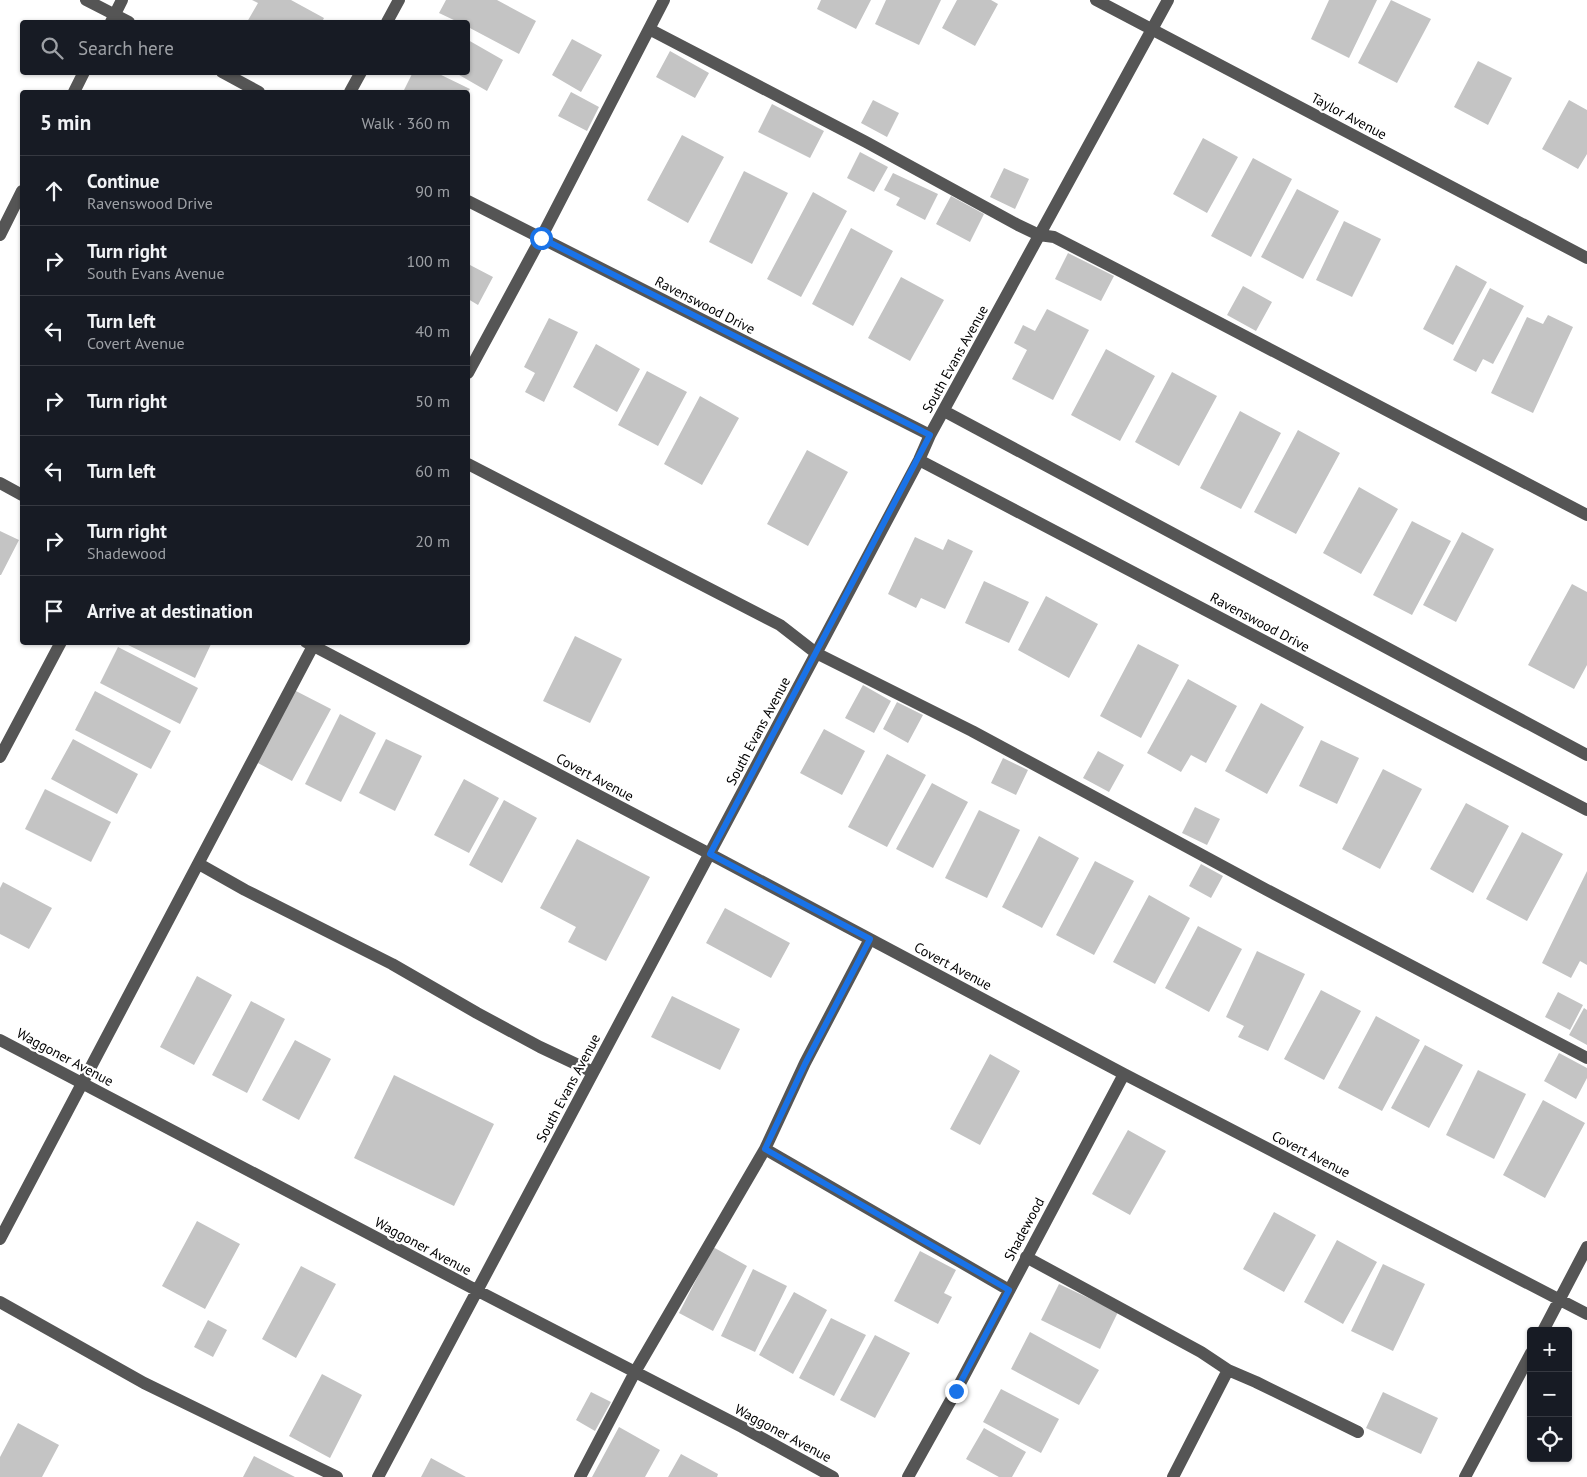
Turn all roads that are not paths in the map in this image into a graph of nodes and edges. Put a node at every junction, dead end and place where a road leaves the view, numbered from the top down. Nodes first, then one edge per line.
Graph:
1 (86, 0) edge
2 (122, 0) edge
3 (399, 0) edge
4 (664, 0) edge
5 (1096, 0) edge
6 (1168, 0) edge
7 (112, 19) edge
8 (388, 20) edge
9 (649, 29) junction
10 (1152, 29) junction
11 (82, 75) edge
12 (228, 75) edge
13 (358, 75) edge
14 (75, 90) edge
15 (256, 90) edge
16 (351, 90) edge
17 (20, 195) edge
18 (470, 202) edge
19 (0, 235) edge
20 (1039, 235) junction
21 (541, 238) junction
22 (1587, 258) edge
23 (470, 369) edge
24 (944, 411) junction
25 (930, 435) junction
26 (919, 460) junction
27 (470, 465) edge
28 (0, 483) edge
29 (20, 494) edge
30 (1587, 516) edge
31 (59, 645) edge
32 (311, 645) edge
33 (314, 645) edge
34 (816, 653) junction
35 (1587, 755) edge
36 (0, 757) edge
37 (1587, 810) edge
38 (710, 854) junction
39 (199, 864) junction
40 (870, 939) junction
41 (0, 1040) edge
42 (1587, 1058) edge
43 (593, 1072) junction
44 (1124, 1074) junction
45 (82, 1083) junction
46 (765, 1149) junction
47 (0, 1239) edge
48 (1587, 1247) edge
49 (1026, 1257) junction
50 (1009, 1290) junction
51 (478, 1291) junction
52 (1559, 1300) junction
53 (0, 1302) edge
54 (1587, 1314) edge
55 (1545, 1327) edge
56 (1527, 1361) edge
57 (1228, 1370) junction
58 (635, 1372) junction
59 (1358, 1432) dead end
60 (337, 1477) edge
61 (378, 1477) edge
62 (580, 1477) edge
63 (833, 1477) edge
64 (908, 1477) edge
65 (1173, 1477) edge
66 (1465, 1477) edge

1 - 7 street
2 - 7 street
3 - 8 street
4 - 9 street
5 - 10 street, Taylor Avenue
6 - 10 street, South Evans Avenue
9 - 20 street
9 - 21 street
10 - 20 street, South Evans Avenue
10 - 22 street, Taylor Avenue
11 - 14 street
12 - 15 street
13 - 16 street
17 - 19 street
18 - 21 street, Ravenswood Drive
20 - 24 street, South Evans Avenue
20 - 30 street
21 - 23 street
21 - 25 street, Ravenswood Drive
24 - 25 street, South Evans Avenue
24 - 35 street
25 - 26 street, South Evans Avenue
26 - 34 street, South Evans Avenue
26 - 37 street, Ravenswood Drive
27 - 34 street
28 - 29 street
31 - 36 street
32 - 39 street
33 - 38 street, Covert Avenue
34 - 38 street, South Evans Avenue
34 - 42 street
38 - 40 street, Covert Avenue
38 - 43 street, South Evans Avenue
39 - 43 street
39 - 45 street
40 - 44 street, Covert Avenue
40 - 46 street
41 - 45 street, Waggoner Avenue
43 - 51 street, South Evans Avenue
44 - 49 street, Shadewood
44 - 52 street, Covert Avenue
45 - 47 street
45 - 51 street, Waggoner Avenue
46 - 50 street
46 - 58 street
48 - 52 street
49 - 50 street, Shadewood
49 - 57 street
50 - 64 street, Shadewood
51 - 58 street, Waggoner Avenue
51 - 61 street, South Evans Avenue
52 - 54 street, Covert Avenue
52 - 55 street
53 - 60 street
56 - 66 street
57 - 59 street
57 - 65 street
58 - 62 street
58 - 63 street, Waggoner Avenue

